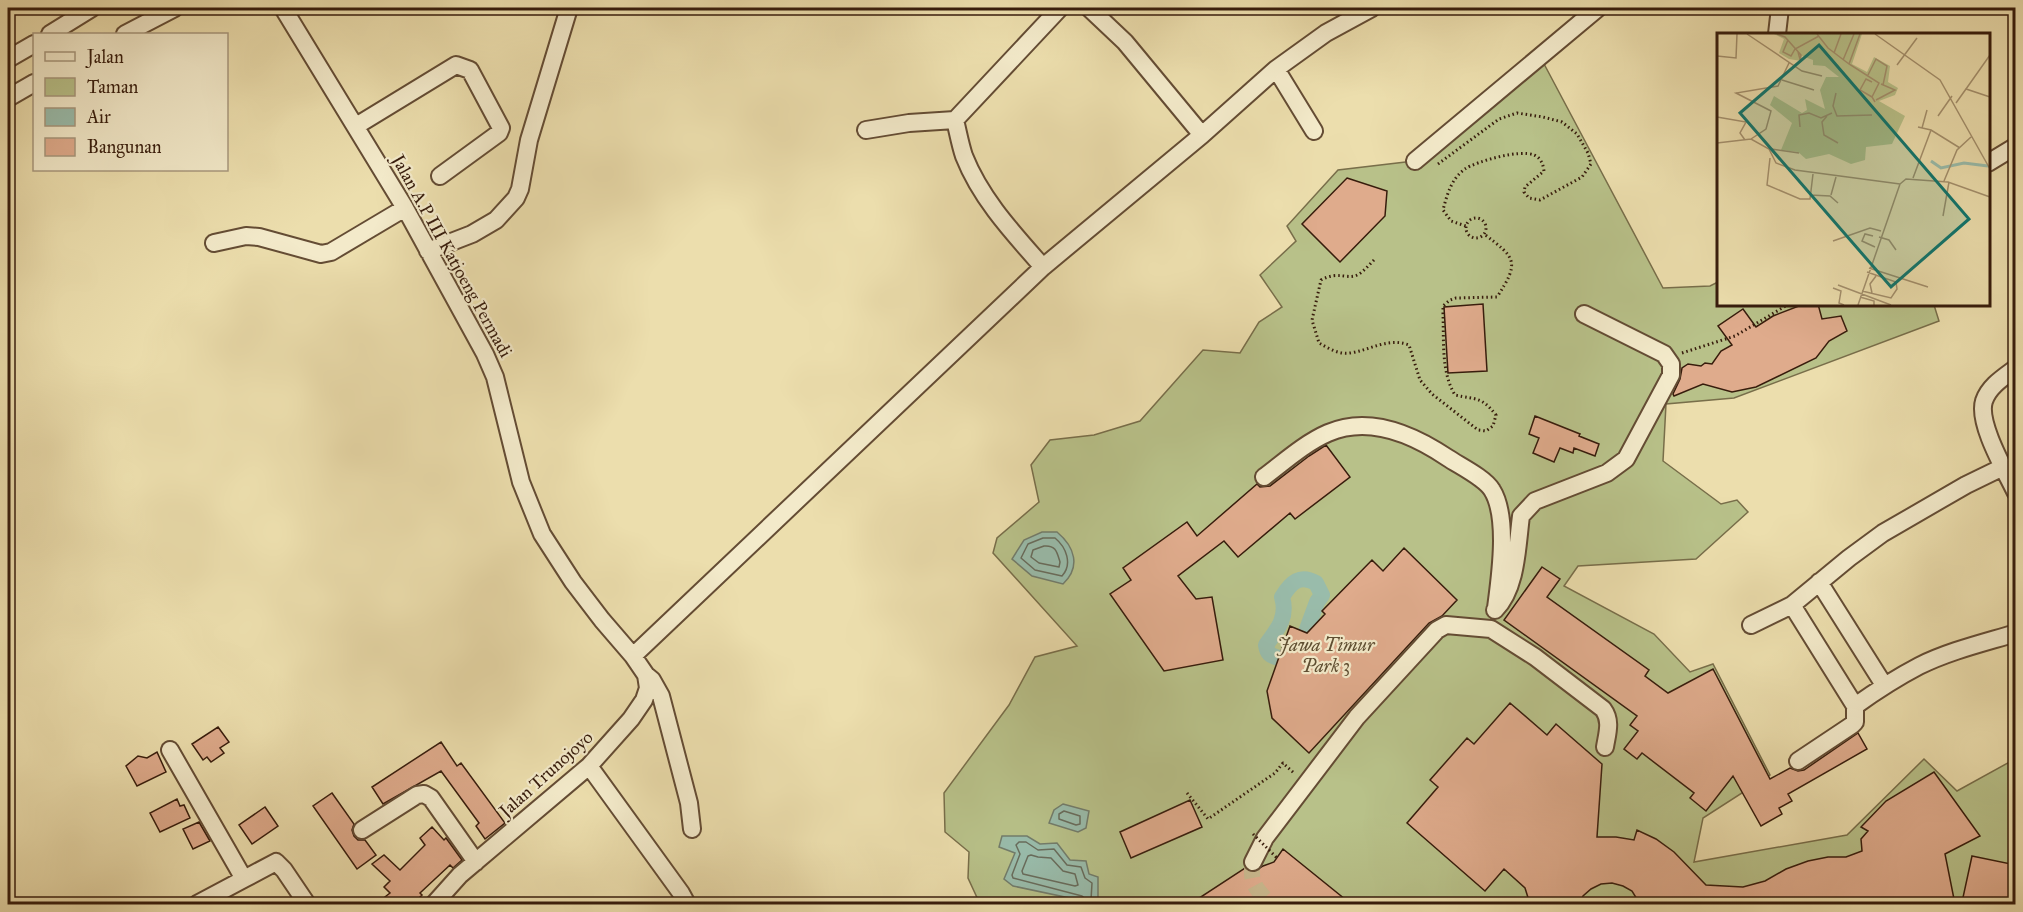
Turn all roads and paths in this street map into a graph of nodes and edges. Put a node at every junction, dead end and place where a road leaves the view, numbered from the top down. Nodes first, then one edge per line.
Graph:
1 (92, 8) edge
2 (175, 8) edge
3 (283, 8) edge
4 (568, 8) edge
5 (1060, 8) edge
6 (1089, 8) edge
7 (1372, 8) edge
8 (1598, 8) edge
9 (1780, 8) edge
10 (52, 33) edge
11 (127, 33) edge
12 (1777, 33) edge
13 (33, 45) edge
14 (8, 60) edge
15 (1276, 69) junction
16 (33, 84) edge
17 (8, 98) edge
18 (955, 120) junction
19 (356, 126) junction
20 (866, 130) dead end
21 (1314, 130) dead end
22 (1202, 135) junction
23 (2016, 146) edge
24 (1415, 161) dead end
25 (1990, 162) edge
26 (1436, 166) dead end
27 (440, 176) dead end
28 (405, 208) junction
29 (1466, 226) junction
30 (1484, 234) junction
31 (214, 243) dead end
32 (428, 251) junction
33 (1374, 260) dead end
34 (1043, 267) junction
35 (1786, 306) edge
36 (1584, 314) dead end
37 (1667, 357) junction
38 (2016, 368) edge
39 (2003, 467) junction
40 (1264, 477) dead end
41 (2016, 493) edge
42 (1819, 582) junction
43 (1791, 605) junction
44 (1496, 610) junction
45 (1751, 625) dead end
46 (1491, 629) junction
47 (2016, 633) edge
48 (633, 656) junction
49 (646, 675) junction
50 (1884, 685) junction
51 (1855, 706) junction
52 (1605, 747) dead end
53 (170, 750) dead end
54 (1798, 761) dead end
55 (589, 766) junction
56 (1288, 782) dead end
57 (1187, 793) dead end
58 (1259, 825) dead end
59 (692, 829) dead end
60 (362, 830) dead end
61 (1277, 858) dead end
62 (476, 862) junction
63 (1253, 862) tunnel mouth
64 (244, 879) junction
65 (197, 904) edge
66 (307, 904) edge
67 (434, 904) edge
68 (687, 904) edge

1 - 10 street
2 - 11 street
3 - 19 street, Jalan A.P III Katjoeng Permadi
4 - 32 street
5 - 18 street
6 - 22 street
7 - 15 street
8 - 24 street
9 - 12 street
13 - 14 street
15 - 21 street
15 - 22 street
16 - 17 street
18 - 20 street
18 - 34 street
19 - 27 street
19 - 28 street, Jalan A.P III Katjoeng Permadi
22 - 34 street
23 - 25 street
26 - 29 path
28 - 31 street
28 - 32 street, Jalan A.P III Katjoeng Permadi
29 - 30 path
29 - 30 path
30 - 33 path
32 - 48 street, Jalan A.P III Katjoeng Permadi
34 - 48 street
35 - 37 path
36 - 37 street
37 - 44 street
38 - 39 street
39 - 41 street
39 - 42 street
40 - 44 street
42 - 43 street
42 - 50 street
43 - 45 street
43 - 51 street
44 - 46 street
46 - 52 street
46 - 63 street
47 - 50 street
48 - 49 street
49 - 55 street, Jalan Trunojoyo
49 - 59 street
50 - 51 street
51 - 54 street
53 - 64 street
55 - 62 street, Jalan Trunojoyo
55 - 68 street
56 - 57 path
58 - 61 path, bridge
60 - 62 street
62 - 67 street, Jalan Trunojoyo
64 - 65 street
64 - 66 street

